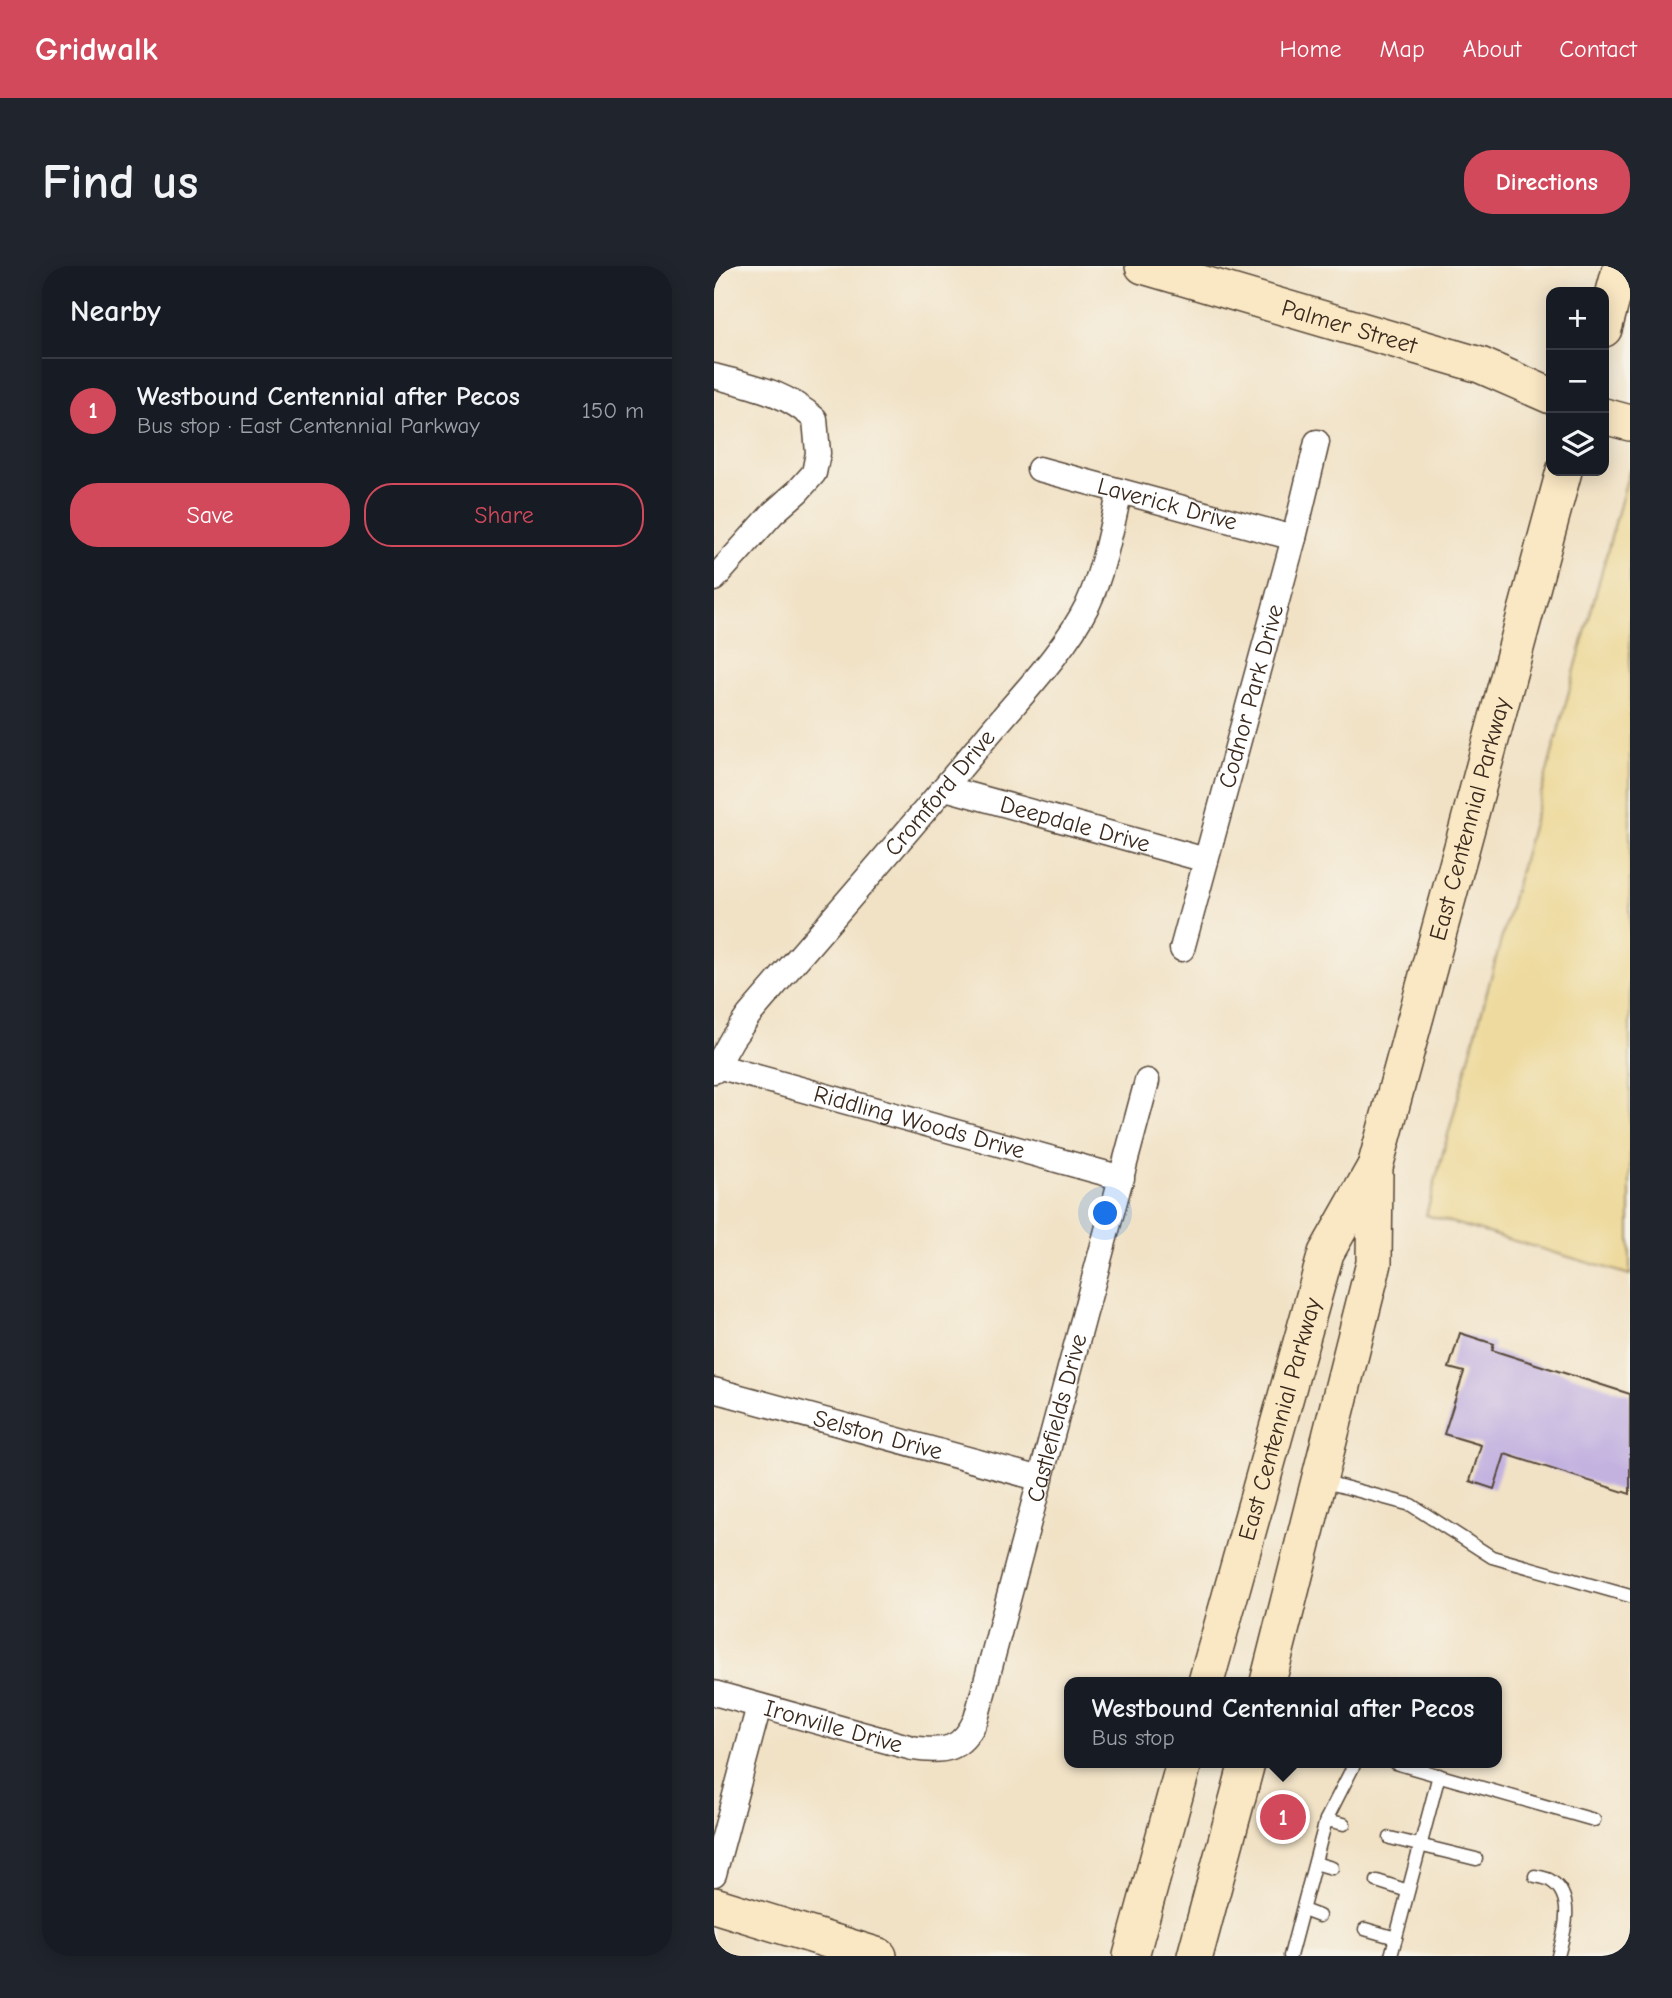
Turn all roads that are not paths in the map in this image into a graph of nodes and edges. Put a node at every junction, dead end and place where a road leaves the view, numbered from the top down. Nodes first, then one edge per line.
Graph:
1 (1621, 266) edge
2 (1159, 268) edge
3 (1609, 310) edge
4 (714, 376) edge
5 (1546, 394) edge
6 (1609, 417) edge
7 (1630, 423) edge
8 (1317, 442) dead end
9 (1039, 469) dead end
10 (1563, 476) edge
11 (1120, 491) junction
12 (1294, 538) junction
13 (714, 579) edge
14 (945, 788) junction
15 (1206, 860) junction
16 (1182, 949) dead end
17 (715, 1068) edge
18 (1147, 1081) dead end
19 (1375, 1167) junction
20 (1122, 1178) junction
21 (714, 1390) edge
22 (1041, 1479) junction
23 (1320, 1480) junction
24 (1630, 1596) edge
25 (1207, 1677) edge
26 (1269, 1677) edge
27 (714, 1693) edge
28 (759, 1706) junction
29 (952, 1746) joint
30 (1183, 1768) edge
31 (1246, 1768) edge
32 (1352, 1768) edge
33 (1413, 1768) edge
34 (1439, 1775) junction
35 (1326, 1820) junction
36 (1594, 1820) dead end
37 (1344, 1824) dead end
38 (1390, 1838) dead end
39 (1420, 1846) junction
40 (1476, 1859) dead end
41 (1315, 1863) junction
42 (1332, 1868) dead end
43 (714, 1874) edge
44 (1535, 1876) dead end
45 (1377, 1881) dead end
46 (1408, 1891) junction
47 (714, 1905) edge
48 (1303, 1910) junction
49 (1319, 1916) dead end
50 (1366, 1929) dead end
51 (1396, 1938) junction
52 (879, 1956) edge
53 (1130, 1956) edge
54 (1195, 1956) edge
55 (1290, 1956) edge
56 (1391, 1956) edge
57 (1558, 1956) edge

1 - 3 main road
2 - 5 main road, Palmer Street
4 - 13 street
6 - 7 main road
8 - 12 street, Codnor Park Drive
9 - 11 street, Laverick Drive
10 - 19 main road, East Centennial Parkway
11 - 12 street, Laverick Drive
11 - 14 street, Cromford Drive
12 - 15 street, Codnor Park Drive
14 - 15 street, Deepdale Drive
14 - 17 street, Cromford Drive
15 - 16 street, Codnor Park Drive
17 - 20 street, Riddling Woods Drive
18 - 20 street, Castlefields Drive
19 - 23 main road, East Centennial Parkway
19 - 25 main road, East Centennial Parkway
20 - 22 street, Castlefields Drive
21 - 22 street, Selston Drive
22 - 29 street, Castlefields Drive
23 - 24 lane
23 - 26 main road, East Centennial Parkway
27 - 28 street, Ironville Drive
28 - 29 street, Ironville Drive
28 - 43 street
30 - 53 main road
31 - 54 main road
32 - 35 lane
33 - 34 lane
34 - 36 lane
34 - 39 lane
35 - 37 lane
35 - 41 lane
38 - 39 lane
39 - 40 lane
39 - 46 lane
41 - 42 lane
41 - 48 lane
44 - 57 lane
45 - 46 lane
46 - 51 lane
47 - 52 main road
48 - 49 lane
48 - 55 lane
50 - 51 lane
51 - 56 lane

